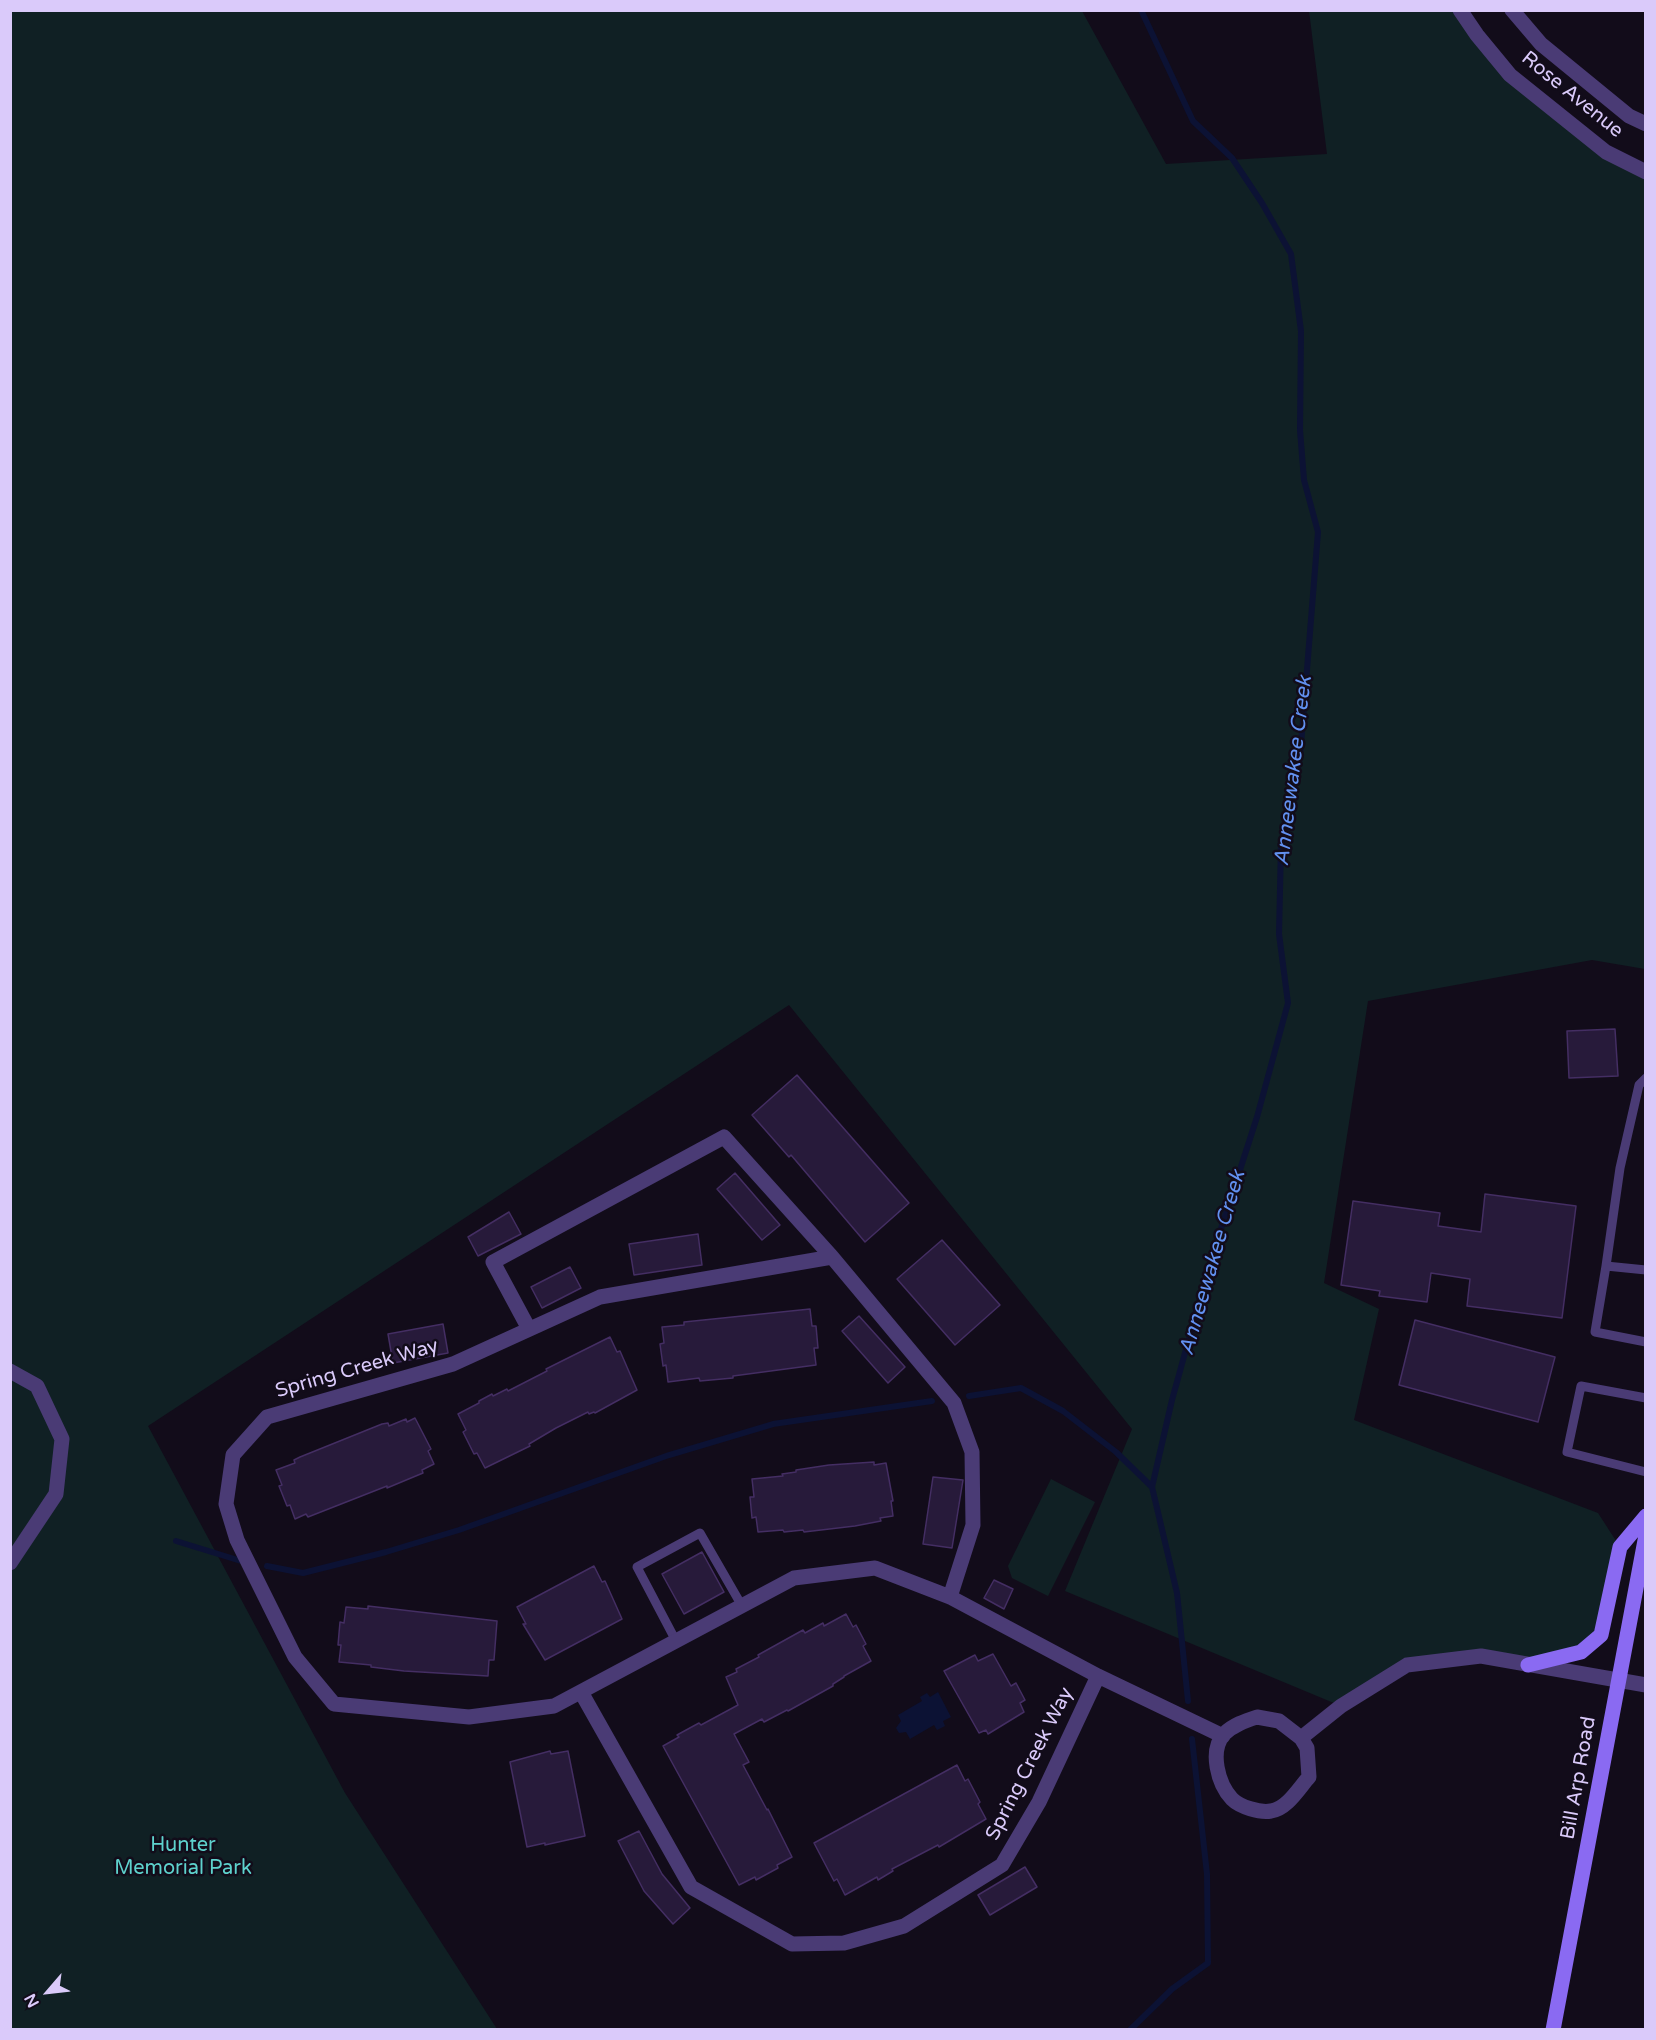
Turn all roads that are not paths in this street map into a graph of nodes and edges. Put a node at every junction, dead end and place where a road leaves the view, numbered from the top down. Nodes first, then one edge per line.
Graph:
1 (1461, 10) edge
2 (1512, 10) edge
3 (1646, 124) edge
4 (1646, 172) edge
5 (1646, 1078) edge
6 (832, 1257) junction
7 (1605, 1266) junction
8 (1646, 1270) edge
9 (529, 1329) junction
10 (1646, 1342) edge
11 (10, 1371) edge
12 (1646, 1398) edge
13 (1646, 1472) edge
14 (1646, 1516) edge
15 (1646, 1535) edge
16 (10, 1563) edge
17 (950, 1597) junction
18 (742, 1606) junction
19 (676, 1641) junction
20 (1528, 1665) junction
21 (1098, 1676) junction
22 (1618, 1679) junction
23 (1646, 1685) edge
24 (580, 1692) junction
25 (1223, 1736) junction
26 (1301, 1738) junction
27 (1553, 2030) edge

1 - 4 street, Rose Avenue
2 - 3 street, Rose Avenue
5 - 7 lane
6 - 9 street, Spring Creek Way
6 - 9 street
6 - 17 street
7 - 8 lane
7 - 10 lane
9 - 24 street, Spring Creek Way
11 - 16 street
12 - 13 lane
14 - 20 main road
15 - 22 main road, Bill Arp Road
17 - 18 street, Spring Creek Way
17 - 21 street, Spring Creek Way
18 - 19 street, Spring Creek Way
18 - 19 lane
19 - 24 street, Spring Creek Way
20 - 22 street
20 - 26 street
21 - 24 street, Spring Creek Way
21 - 25 street
22 - 23 street
22 - 27 main road, Bill Arp Road
25 - 26 street
25 - 26 street

